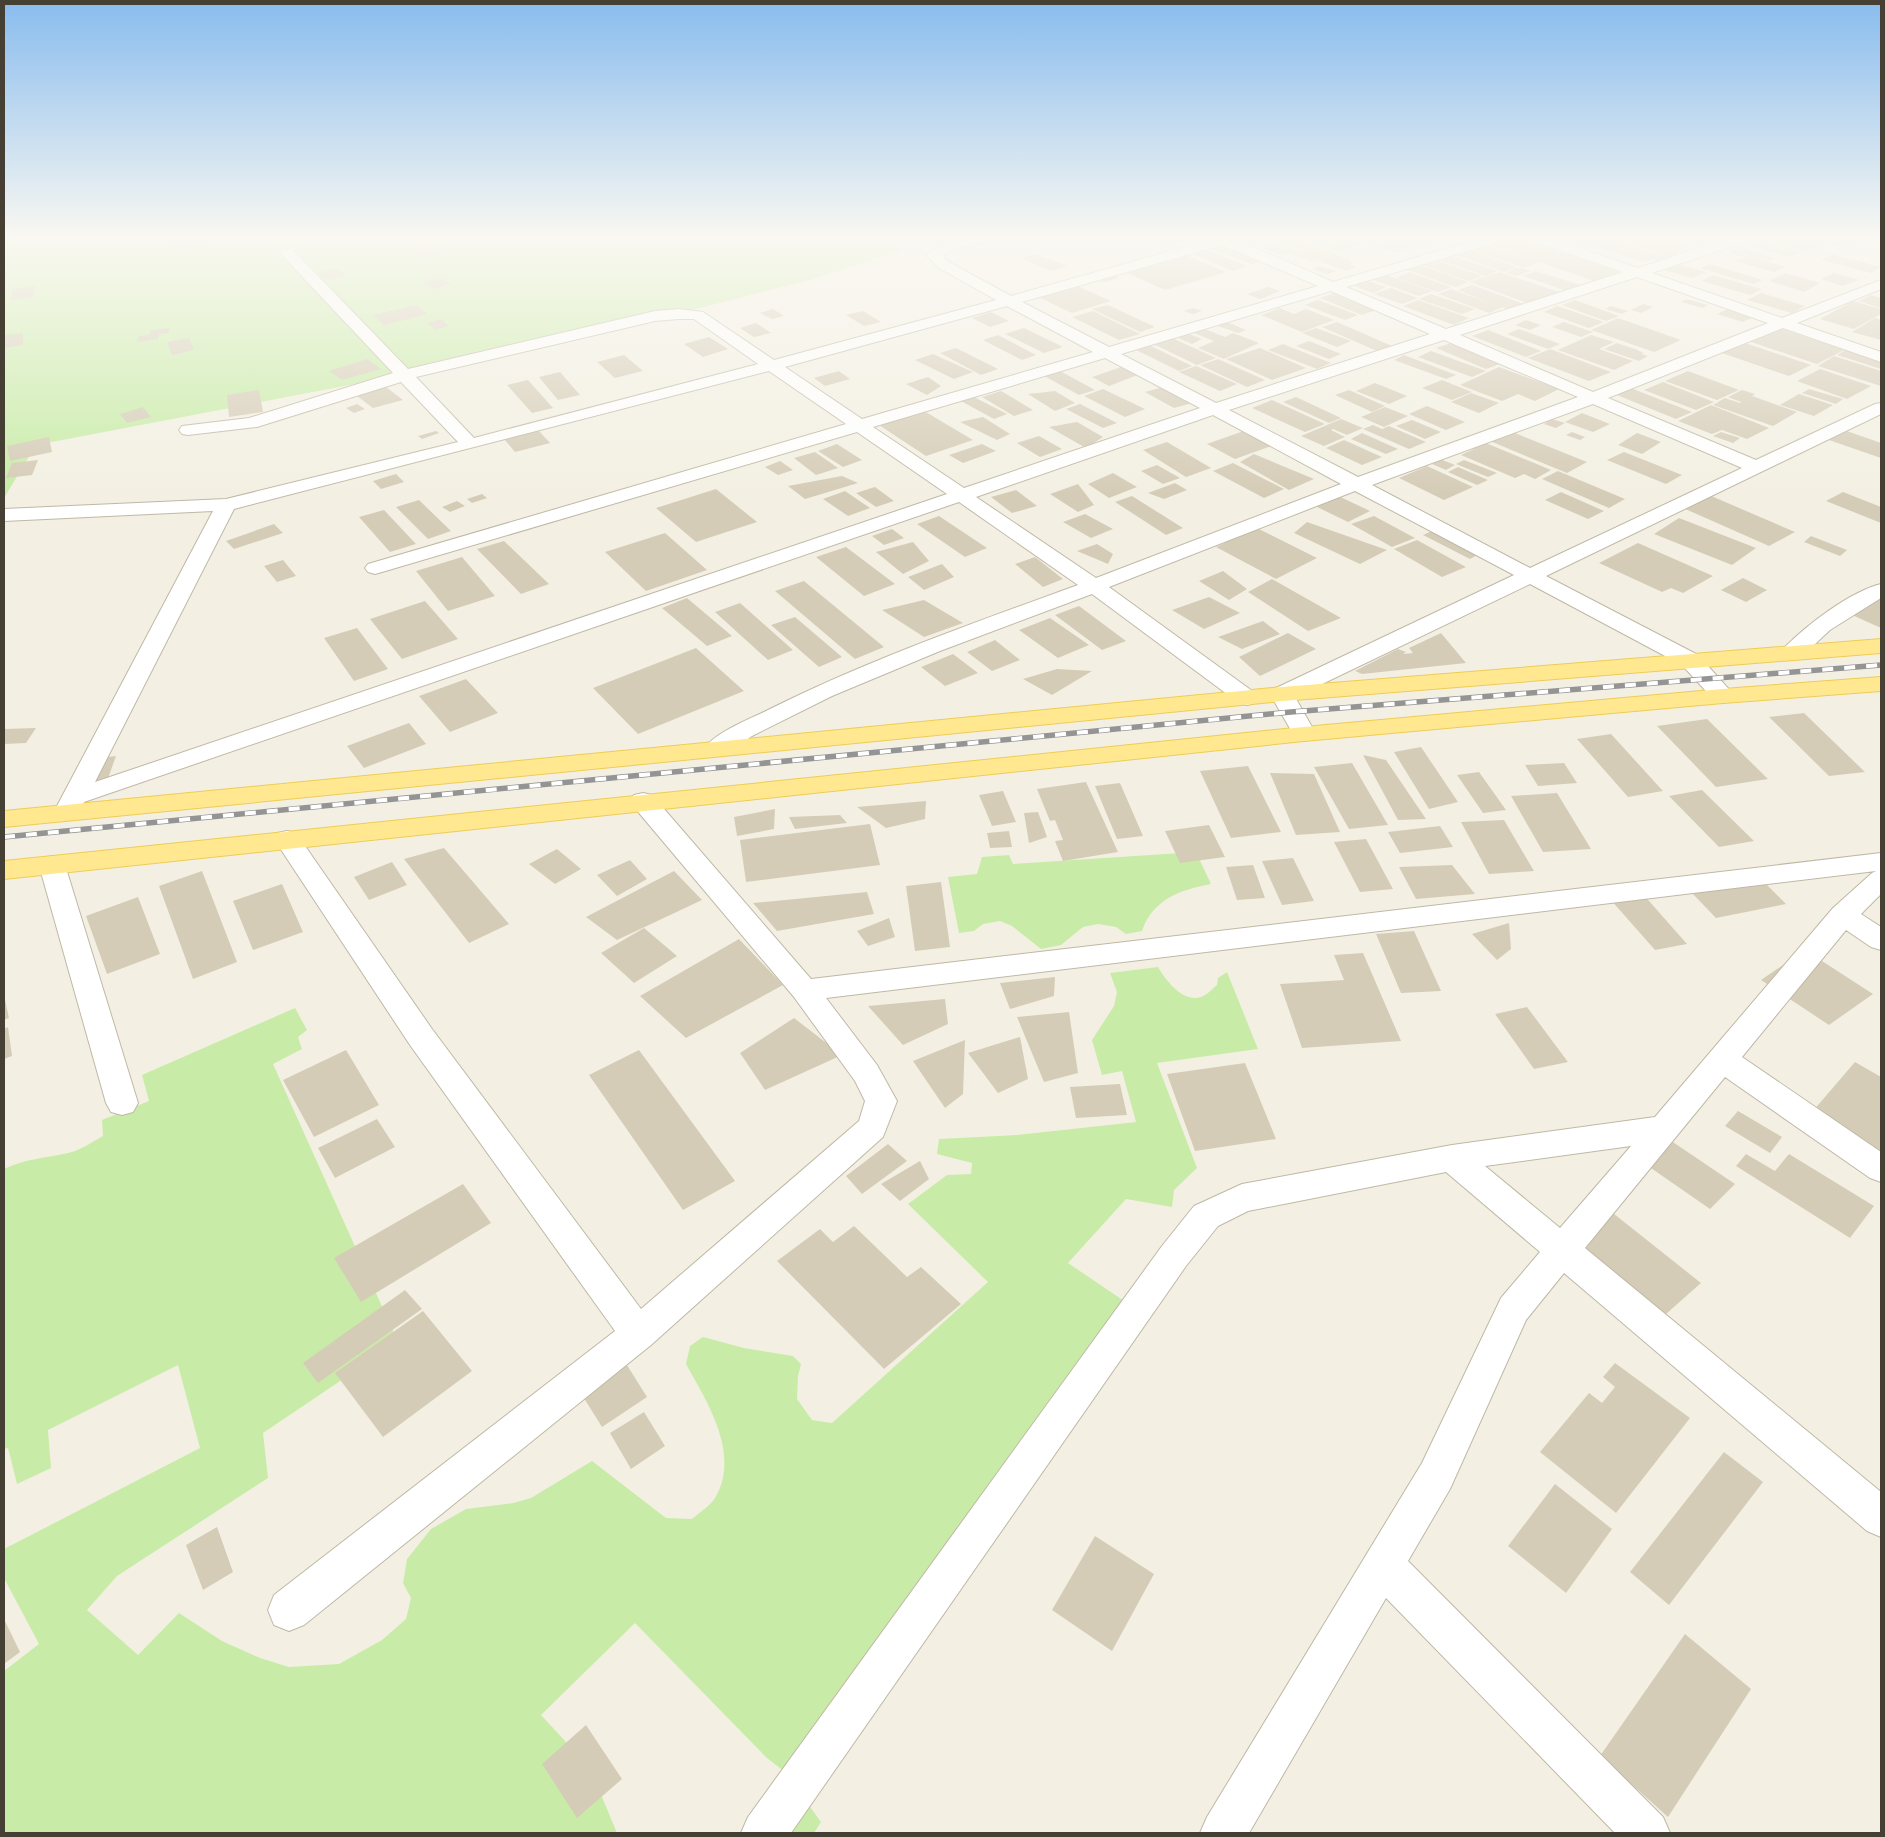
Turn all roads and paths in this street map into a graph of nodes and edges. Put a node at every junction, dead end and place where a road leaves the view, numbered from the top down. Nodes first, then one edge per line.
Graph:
1 (357, 325) edge
2 (618, 325) edge
3 (713, 325) edge
4 (922, 325) edge
5 (1055, 325) edge
6 (1201, 325) edge
7 (1420, 325) edge
8 (1476, 325) edge
9 (1774, 325) edge
10 (1789, 325) edge
11 (1444, 335) junction
12 (1107, 352) junction
13 (1881, 357) edge
14 (773, 365) junction
15 (405, 375) junction
16 (1592, 398) junction
17 (1881, 408) edge
18 (1215, 409) junction
19 (860, 425) junction
20 (188, 430) dead end
21 (470, 444) junction
22 (1756, 467) junction
23 (1357, 484) junction
24 (963, 495) junction
25 (226, 505) junction
26 (4, 515) edge
27 (375, 568) dead end
28 (1530, 576) junction
29 (1094, 586) junction
30 (1881, 590) edge
31 (1881, 646) edge
32 (1792, 653) junction
33 (1690, 660) junction
34 (1881, 684) edge
35 (1282, 694) junction
36 (1724, 696) junction
37 (1248, 698) junction
38 (1304, 734) junction
39 (716, 749) junction
40 (643, 801) junction
41 (70, 805) junction
42 (4, 819) edge
43 (287, 839) junction
44 (1881, 862) edge
45 (52, 865) junction
46 (4, 870) edge
47 (1881, 879) edge
48 (1843, 915) junction
49 (1881, 940) edge
50 (804, 990) junction
51 (1722, 1059) junction
52 (122, 1103) dead end
53 (1665, 1128) junction
54 (1452, 1158) junction
55 (1881, 1169) edge
56 (1562, 1251) junction
57 (638, 1334) junction
58 (1881, 1517) edge
59 (1383, 1565) junction
60 (289, 1610) dead end
61 (764, 1833) edge
62 (1223, 1833) edge
63 (1647, 1833) edge

1 - 15 street
2 - 15 street
3 - 14 street
4 - 14 street
5 - 12 street
6 - 12 street
7 - 11 street
8 - 11 street
9 - 16 street
10 - 13 street
11 - 16 street
11 - 18 street
12 - 18 street
12 - 19 street
14 - 19 street
14 - 21 street
15 - 20 street
15 - 21 street
16 - 22 street
16 - 23 street
17 - 22 street
18 - 23 street
18 - 24 street
19 - 24 street
19 - 27 street
21 - 25 street
22 - 28 street
23 - 28 street
23 - 29 street
24 - 29 street
24 - 41 street
25 - 26 street
25 - 41 street
28 - 33 street
28 - 35 street
29 - 37 street
29 - 39 street
30 - 32 street
31 - 32 main road
32 - 33 main road
33 - 35 main road
33 - 36 street
34 - 36 main road
35 - 37 main road
35 - 38 street
36 - 38 main road
37 - 39 main road
38 - 40 main road
39 - 41 main road
40 - 43 main road
40 - 50 street
41 - 42 main road
43 - 45 main road
43 - 57 street
44 - 50 street
45 - 46 main road
45 - 52 street
47 - 48 street
48 - 49 street
48 - 51 street
50 - 57 street
51 - 53 street
51 - 55 street
53 - 54 street
53 - 56 street
54 - 56 street
54 - 61 street
56 - 58 street
56 - 59 street
57 - 60 street
59 - 62 street
59 - 63 street

